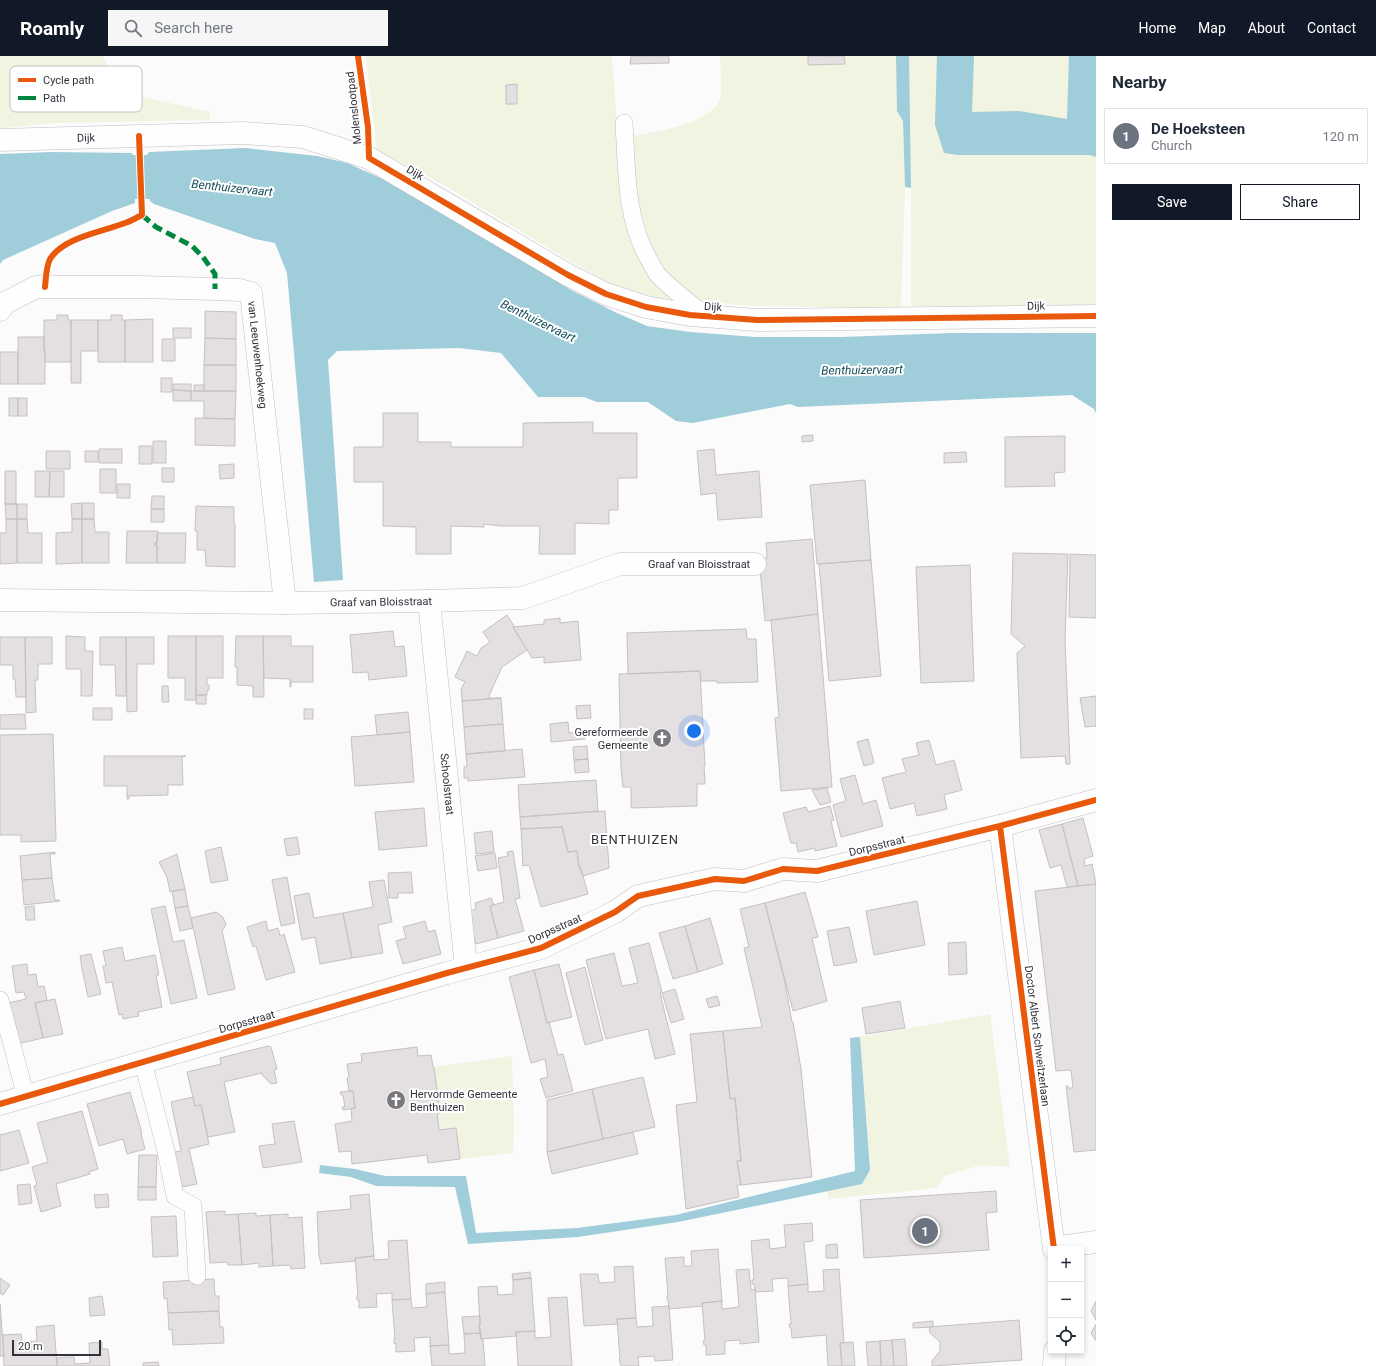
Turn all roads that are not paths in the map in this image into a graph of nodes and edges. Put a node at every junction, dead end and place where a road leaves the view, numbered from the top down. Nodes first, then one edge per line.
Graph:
1 (624, 123) dead end
2 (0, 140) edge
3 (0, 310) edge
4 (706, 316) junction
5 (1096, 316) edge
6 (756, 564) dead end
7 (0, 600) edge
8 (429, 601) junction
9 (285, 603) junction
10 (1096, 800) edge
11 (1000, 826) junction
12 (466, 968) junction
13 (0, 1000) edge
14 (142, 1062) junction
15 (26, 1097) junction
16 (0, 1104) edge
17 (1096, 1242) edge
18 (1054, 1246) edge
19 (1068, 1246) edge
20 (197, 1276) dead end
21 (1054, 1354) edge
22 (1054, 1366) edge

1 - 4 lane, Dijk
2 - 4 street, Dijk
3 - 9 street, van Leeuwenhoekweg
4 - 5 street, Dijk
6 - 8 street, Graaf van Bloisstraat
7 - 9 street, Graaf van Bloisstraat
8 - 9 street, Graaf van Bloisstraat
8 - 12 street, Schoolstraat
10 - 11 street, Dorpsstraat
11 - 12 street, Dorpsstraat
11 - 18 street, Doctor Albert Schweitzerlaan
12 - 14 street, Dorpsstraat
13 - 15 lane
14 - 15 street, Dorpsstraat
14 - 20 lane
15 - 16 street, Dorpsstraat
17 - 19 street
21 - 22 street

